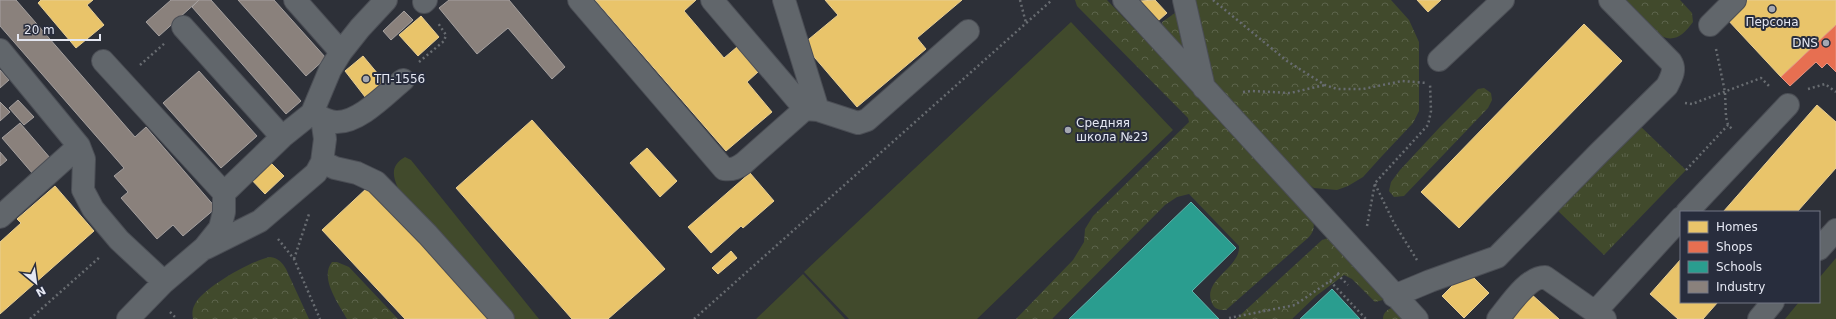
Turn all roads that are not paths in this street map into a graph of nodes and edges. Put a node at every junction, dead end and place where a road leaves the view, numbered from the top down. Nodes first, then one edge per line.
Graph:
1 (295, 0) edge
2 (386, 0) edge
3 (579, 0) edge
4 (712, 0) edge
5 (784, 0) edge
6 (1124, 0) edge
7 (1184, 0) edge
8 (1503, 0) edge
9 (1610, 0) edge
10 (1735, 0) edge
11 (1710, 25) road end
12 (183, 27) road end
13 (968, 31) dead end
14 (0, 50) edge
15 (341, 52) junction
16 (1439, 60) road end
17 (103, 61) dead end
18 (403, 80) dead end
19 (1209, 94) junction
20 (1788, 104) dead end
21 (811, 109) junction
22 (317, 116) junction
23 (282, 137) junction
24 (79, 146) junction
25 (322, 162) junction
26 (224, 193) junction
27 (1688, 211) edge
28 (0, 217) edge
29 (1680, 219) edge
30 (1836, 230) edge
31 (204, 248) junction
32 (1820, 248) edge
33 (164, 282) junction
34 (1394, 296) junction
35 (1772, 303) edge
36 (1600, 316) edge
37 (128, 319) edge
38 (503, 319) edge
39 (1417, 319) edge
40 (1498, 319) edge
41 (1758, 319) edge

1 - 15 lane
2 - 15 lane
3 - 21 lane
4 - 21 lane
5 - 21 lane
6 - 19 lane
7 - 19 lane
8 - 16 lane
9 - 34 lane
10 - 11 lane
12 - 23 lane
13 - 21 lane
14 - 24 lane
15 - 22 lane
17 - 26 lane
18 - 22 lane
19 - 34 lane
20 - 27 lane
22 - 23 lane
22 - 25 lane
23 - 26 lane
24 - 28 lane
24 - 33 lane
25 - 31 lane
25 - 38 lane
26 - 31 lane
29 - 36 lane
30 - 32 lane
31 - 33 lane
33 - 37 lane
34 - 39 lane
35 - 41 lane
36 - 40 lane

